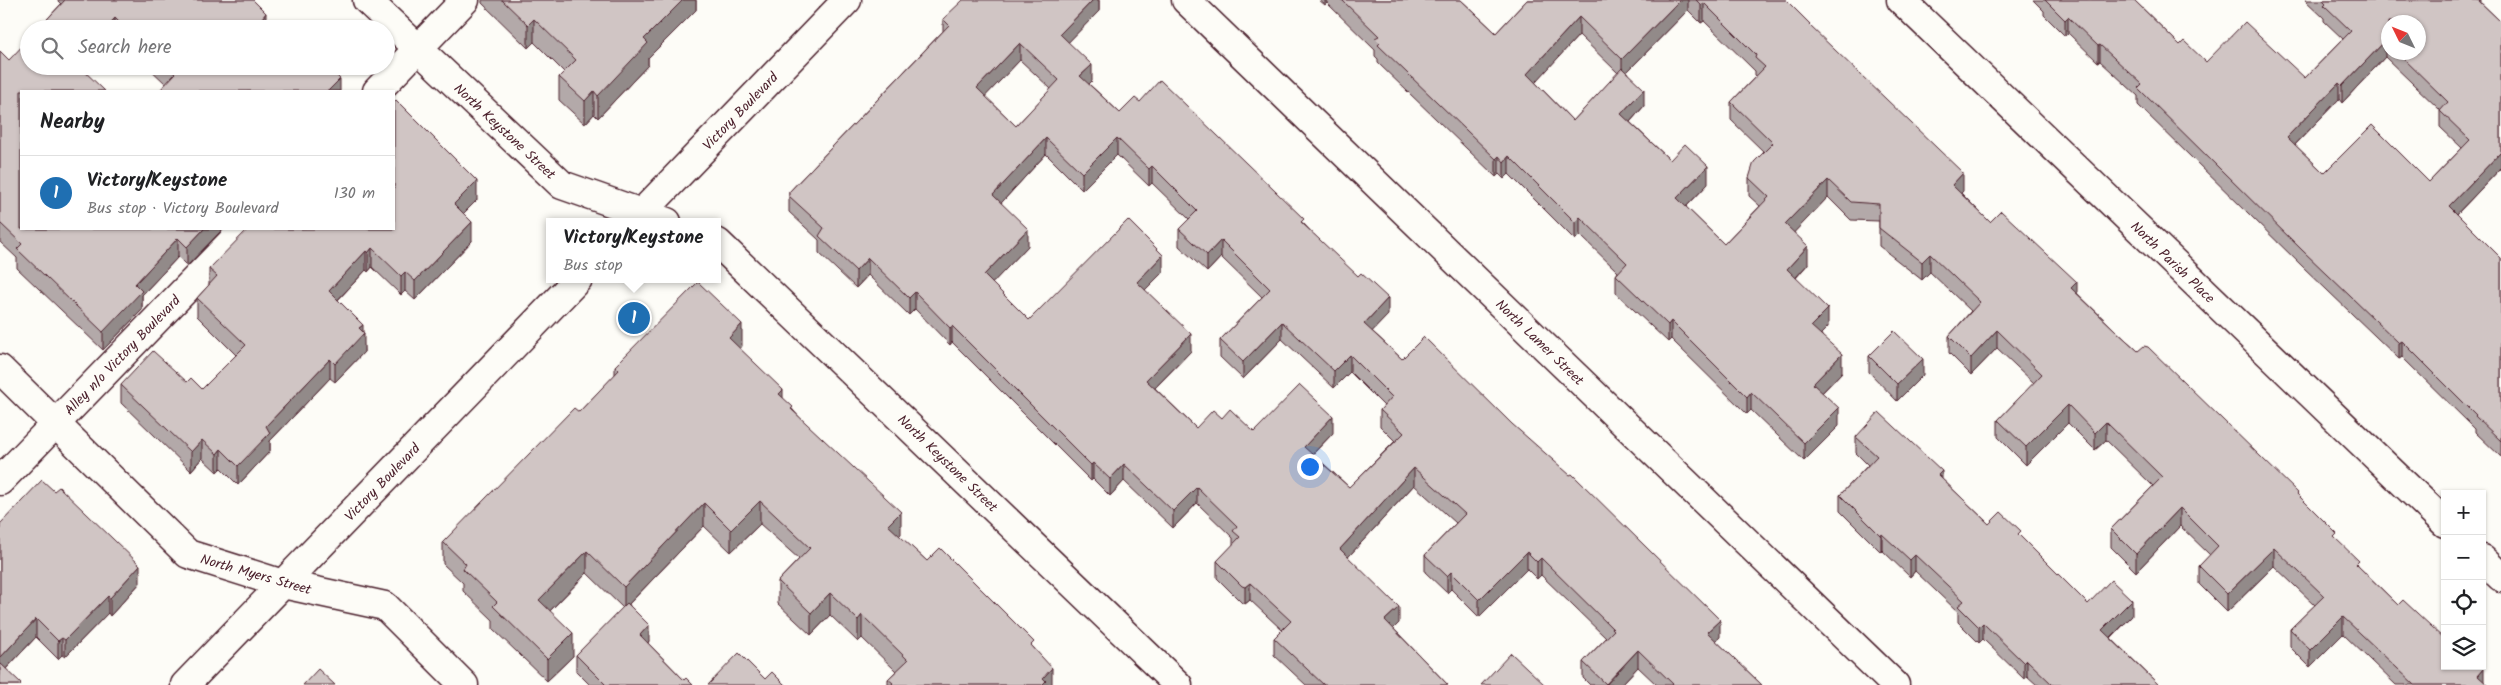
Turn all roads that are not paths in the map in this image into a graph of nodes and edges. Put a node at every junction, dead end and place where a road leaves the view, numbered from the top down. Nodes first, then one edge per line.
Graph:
1 (367, 0) edge
2 (465, 0) edge
3 (847, 0) edge
4 (1186, 0) edge
5 (1901, 0) edge
6 (388, 20) edge
7 (395, 27) edge
8 (418, 49) junction
9 (395, 73) edge
10 (393, 75) edge
11 (378, 90) edge
12 (648, 218) edge
13 (243, 230) edge
14 (721, 246) edge
15 (574, 283) edge
16 (0, 369) edge
17 (56, 423) junction
18 (0, 481) edge
19 (2441, 519) edge
20 (2486, 563) edge
21 (2501, 577) edge
22 (283, 584) junction
23 (185, 685) edge
24 (464, 685) edge
25 (1178, 685) edge
26 (1895, 685) edge

1 - 6 street, North Keystone Street
2 - 8 street
3 - 12 street, Victory Boulevard
4 - 26 street, North Lamer Street
5 - 19 street, North Parish Place
7 - 8 street, North Keystone Street
8 - 9 street
8 - 12 street, North Keystone Street
10 - 11 street
13 - 17 street, Alley n/o Victory Boulevard
14 - 25 street, North Keystone Street
15 - 22 street, Victory Boulevard
16 - 17 street, North Myers Street
17 - 18 street, Alley n/o Victory Boulevard
17 - 22 street, North Myers Street
20 - 21 street
22 - 23 street, Victory Boulevard
22 - 24 street, North Myers Street

